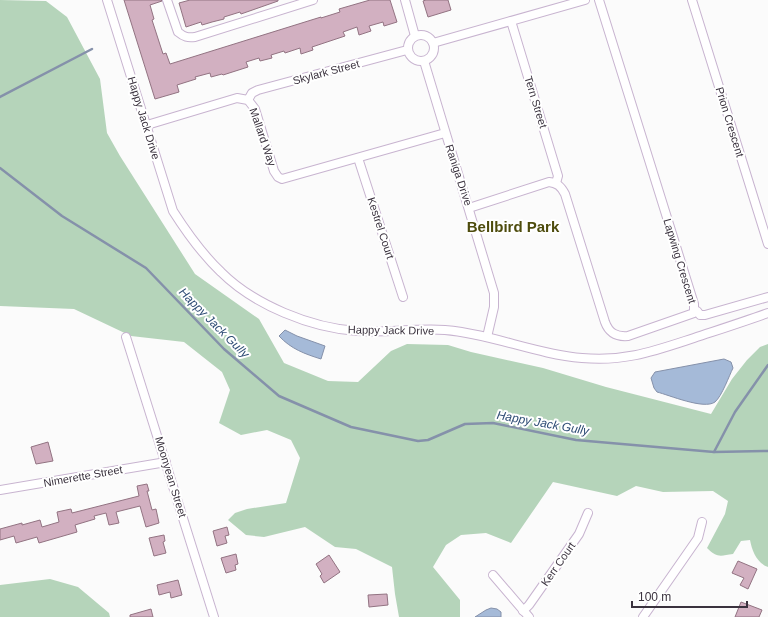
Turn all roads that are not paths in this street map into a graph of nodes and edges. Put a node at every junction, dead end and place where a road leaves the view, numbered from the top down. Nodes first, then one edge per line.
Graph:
1 (107, 0) edge
2 (167, 0) edge
3 (313, 0) edge
4 (405, 0) edge
5 (585, 0) edge
6 (599, 0) edge
7 (692, 0) edge
8 (511, 22) junction
9 (415, 36) junction
10 (433, 43) junction
11 (408, 50) junction
12 (424, 61) junction
13 (248, 100) junction
14 (147, 125) junction
15 (445, 133) junction
16 (358, 158) junction
17 (556, 183) junction
18 (469, 208) junction
19 (768, 244) edge
20 (768, 297) edge
21 (403, 298) dead end
22 (694, 310) junction
23 (768, 313) edge
24 (126, 337) dead end
25 (487, 337) junction
26 (166, 462) junction
27 (0, 490) edge
28 (588, 513) dead end
29 (702, 522) dead end
30 (493, 575) dead end
31 (526, 614) edge
32 (214, 617) edge
33 (643, 617) edge

1 - 14 street, Happy Jack Drive
2 - 3 street
4 - 9 street
5 - 8 street
6 - 22 street, Lapwing Crescent
7 - 19 street, Prion Crescent
8 - 10 street
8 - 17 street, Tern Street
9 - 10 street
9 - 11 street
10 - 12 street
11 - 12 street
11 - 13 street, Skylark Street
12 - 15 street, Raniga Drive
13 - 14 street, Mallard Way
13 - 16 street, Mallard Way
14 - 25 street, Happy Jack Drive
15 - 16 street, Mallard Way
15 - 18 street, Raniga Drive
16 - 21 street, Kestrel Court
17 - 18 street
17 - 22 street, Lapwing Crescent
18 - 25 street, Raniga Drive
20 - 22 street
23 - 25 street, Happy Jack Drive
24 - 26 street, Moonyean Street
26 - 27 street, Nimerette Street
26 - 32 street, Moonyean Street
28 - 31 street, Kerr Court
29 - 33 street
30 - 31 street

